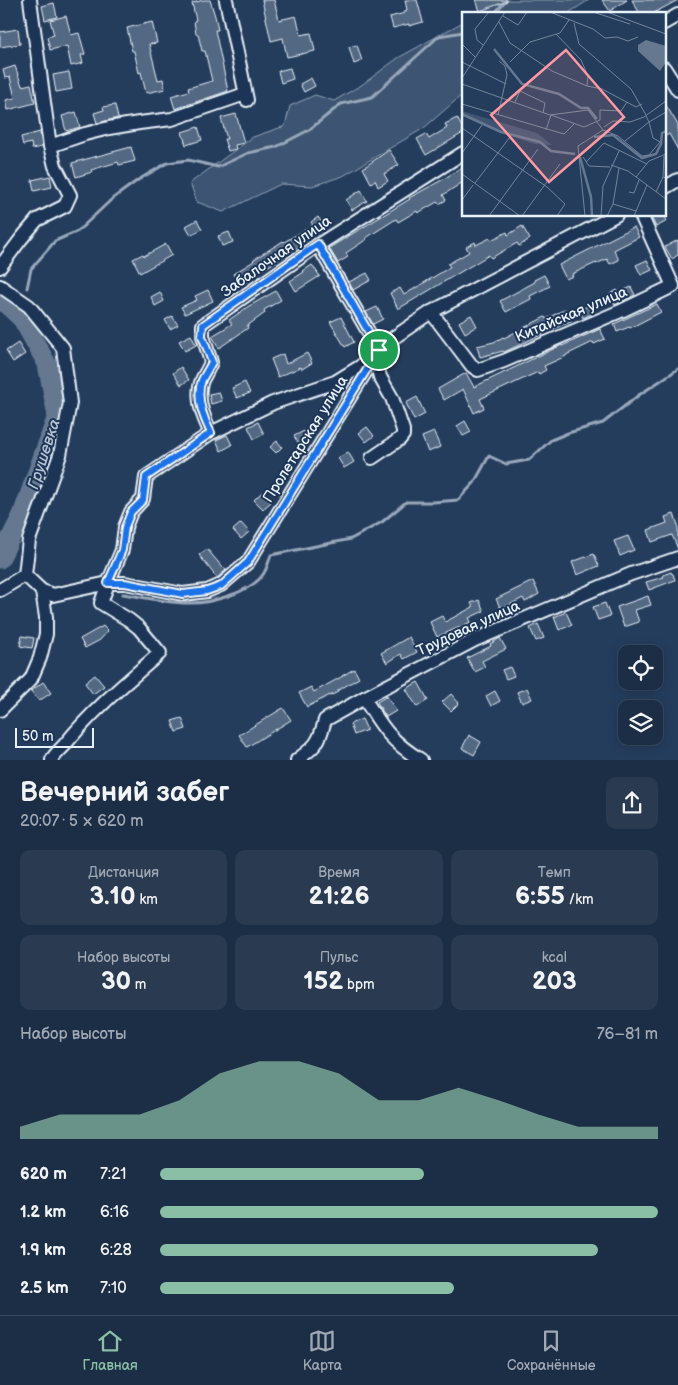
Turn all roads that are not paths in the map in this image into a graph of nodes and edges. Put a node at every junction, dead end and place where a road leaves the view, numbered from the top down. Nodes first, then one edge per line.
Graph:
1 (30, 0) edge
2 (226, 0) edge
3 (678, 15) edge
4 (666, 22) edge
5 (666, 71) edge
6 (678, 90) edge
7 (50, 148) junction
8 (462, 154) edge
9 (678, 180) edge
10 (666, 187) edge
11 (614, 216) edge
12 (640, 216) edge
13 (318, 244) junction
14 (0, 267) edge
15 (0, 286) edge
16 (431, 312) junction
17 (379, 350) junction
18 (211, 433) junction
19 (372, 458) dead end
20 (678, 558) edge
21 (25, 575) junction
22 (108, 583) junction
23 (0, 590) edge
24 (42, 591) junction
25 (364, 698) junction
26 (0, 710) edge
27 (52, 760) edge
28 (297, 760) edge
29 (421, 760) edge

1 - 7 street
2 - 7 street
3 - 4 street
5 - 6 street
7 - 14 street
8 - 13 street, Забалочная улица
9 - 10 street
11 - 16 street, Пролетарская улица
12 - 16 street, Китайская улица
13 - 17 street
13 - 18 street, Забалочная улица
15 - 21 street
16 - 17 street, Пролетарская улица
17 - 18 street
17 - 19 street
17 - 22 street, Пролетарская улица
18 - 22 street
20 - 25 street, Трудовая улица
21 - 23 street
21 - 24 street
22 - 24 street, Пролетарская улица
22 - 27 street
24 - 26 street
25 - 28 street, Трудовая улица
25 - 29 street

